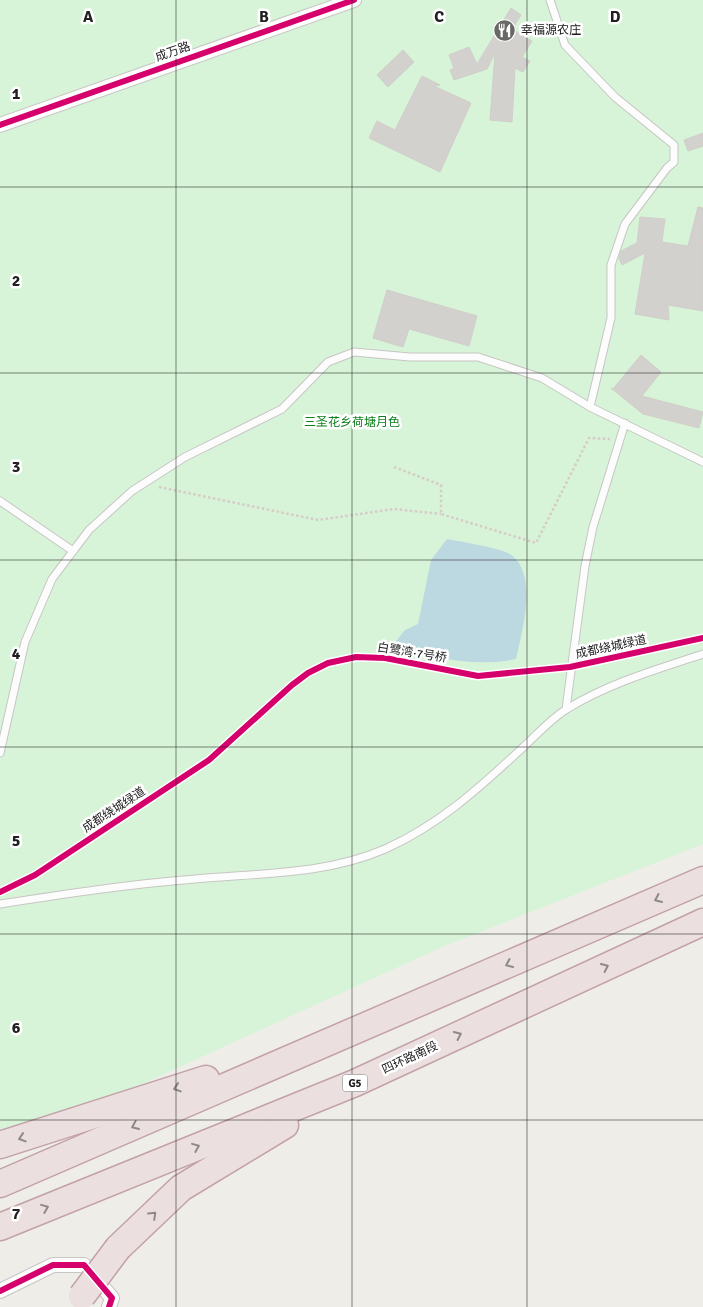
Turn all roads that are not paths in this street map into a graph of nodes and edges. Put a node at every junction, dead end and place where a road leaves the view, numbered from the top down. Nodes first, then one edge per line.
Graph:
1 (354, 0) edge
2 (550, 0) edge
3 (0, 125) edge
4 (590, 407) junction
5 (625, 423) junction
6 (703, 462) edge
7 (0, 501) edge
8 (73, 551) junction
9 (703, 654) edge
10 (566, 709) junction
11 (0, 753) edge
12 (703, 880) edge
13 (0, 904) edge
14 (703, 922) edge
15 (357, 1031) junction
16 (355, 1083) junction
17 (0, 1145) edge
18 (0, 1184) edge
19 (0, 1227) edge
20 (0, 1291) edge
21 (80, 1301) edge
22 (108, 1307) edge

1 - 3 street, 成万路
2 - 4 lane
4 - 5 lane
4 - 8 lane
5 - 6 lane
5 - 10 lane
7 - 8 lane
8 - 11 lane
9 - 10 lane
10 - 13 lane
12 -> 15 highway
16 -> 14 highway, 四环路南段 / G5
15 -> 17 highway
15 -> 18 highway
19 -> 16 highway, 四环路南段 / G5
21 -> 16 highway, bridge
20 - 22 street

